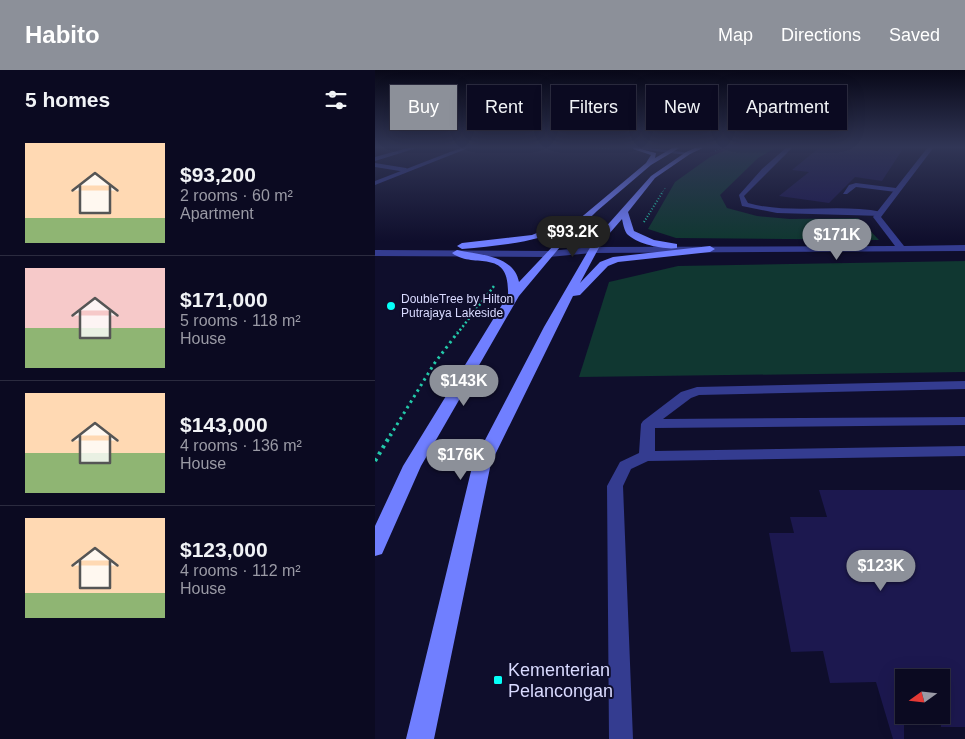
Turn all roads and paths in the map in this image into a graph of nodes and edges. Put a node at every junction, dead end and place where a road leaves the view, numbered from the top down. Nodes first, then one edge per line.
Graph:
1 (631, 178) edge
2 (652, 178) edge
3 (756, 178) edge
4 (906, 178) edge
5 (667, 185) dead end
6 (896, 190) junction
7 (845, 193) dead end
8 (593, 209) junction
9 (623, 210) junction
10 (879, 214) junction
11 (635, 236) junction
12 (375, 247) edge
13 (965, 248) edge
14 (902, 249) junction
15 (460, 250) junction
16 (553, 250) junction
17 (592, 250) junction
18 (710, 250) junction
19 (375, 253) edge
20 (502, 265) junction
21 (514, 295) junction
22 (550, 327) junction
23 (965, 385) edge
24 (965, 421) edge
25 (648, 424) junction
26 (965, 451) edge
27 (647, 456) junction
28 (375, 460) edge
29 (377, 540) edge
30 (420, 739) edge
31 (621, 739) edge

1 - 8 street
2 - 9 street
3 - 10 lane
4 - 6 street
5 - 11 path
6 - 7 lane
6 - 10 street
8 - 15 street
8 - 16 street
9 - 11 street
9 - 17 street
10 - 14 street
11 - 18 street
12 - 15 street
13 - 14 street
14 - 18 street
15 - 16 street
15 - 19 street
15 - 20 street
16 - 17 street
16 - 21 street
17 - 18 street
17 - 22 street
18 - 22 street
20 - 21 street
20 - 28 path
21 - 29 street
22 - 30 street
23 - 25 lane
24 - 25 lane
25 - 27 lane
26 - 27 lane
27 - 31 lane

